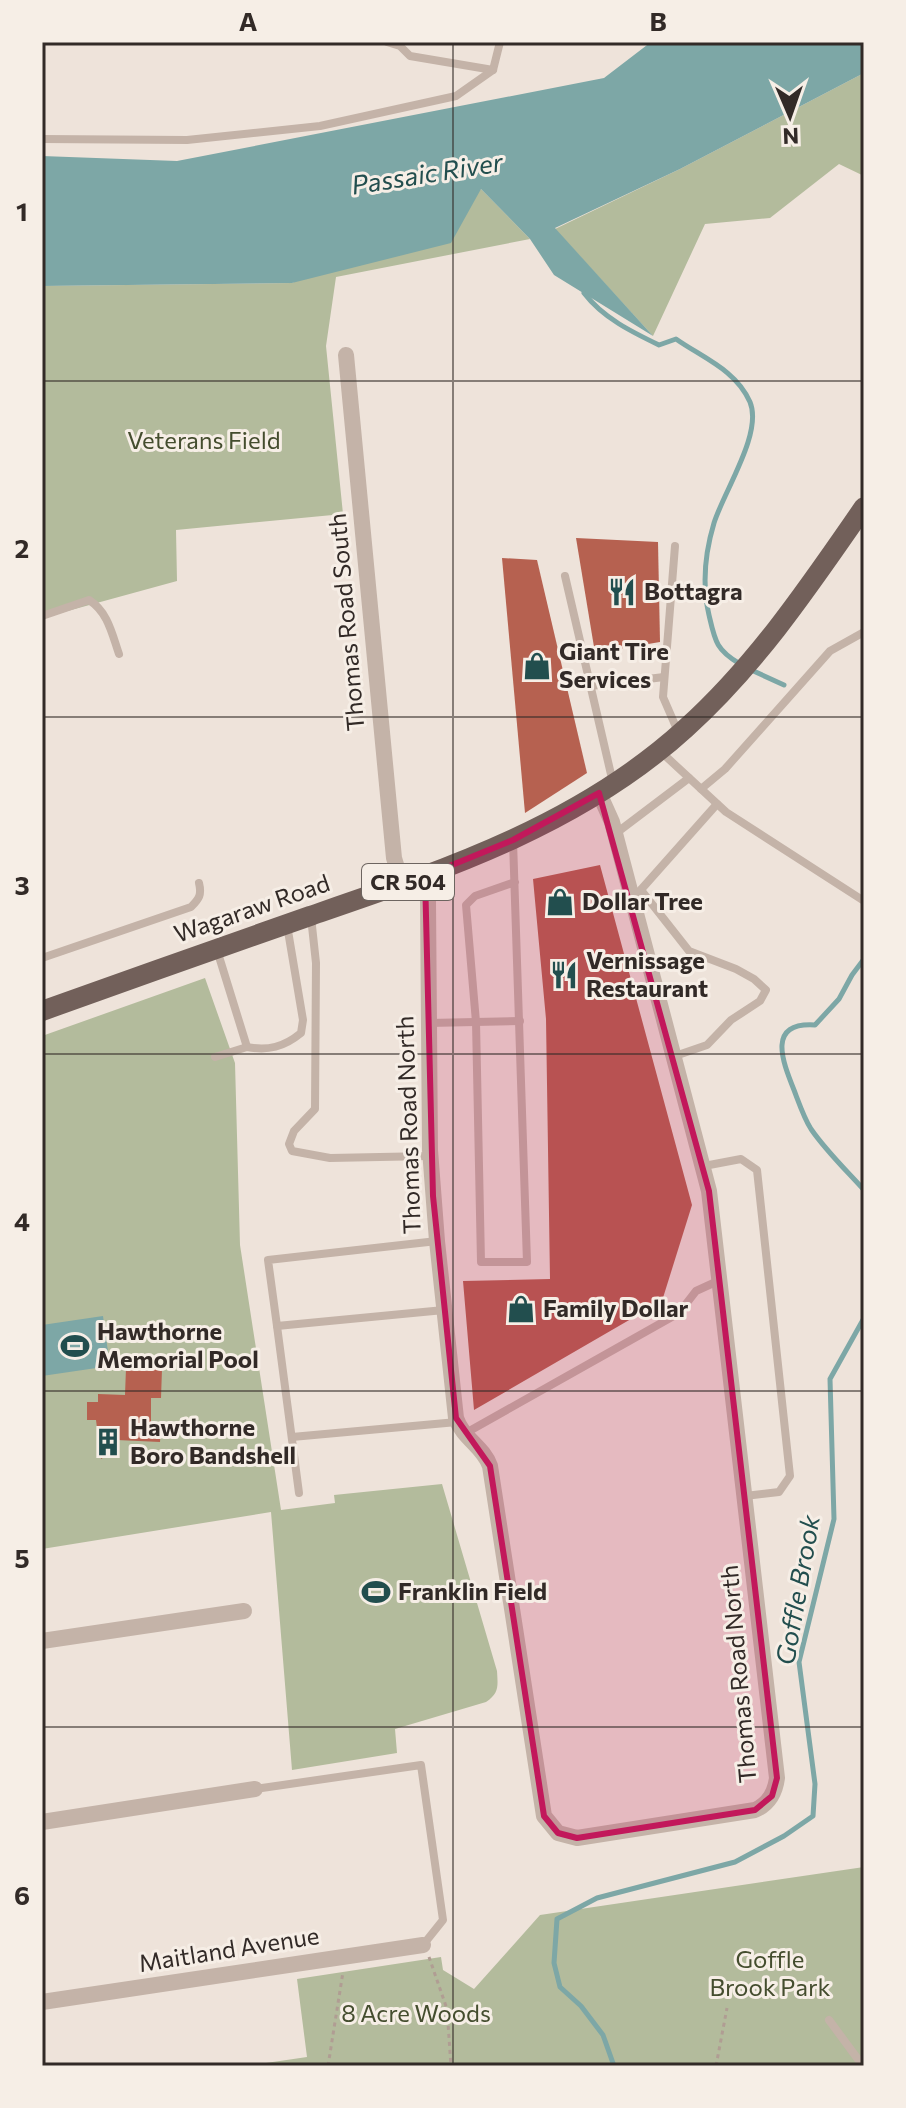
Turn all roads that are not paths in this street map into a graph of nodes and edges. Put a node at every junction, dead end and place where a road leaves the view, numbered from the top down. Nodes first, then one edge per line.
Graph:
1 (388, 42) edge
2 (500, 42) edge
3 (493, 70) junction
4 (42, 139) edge
5 (346, 355) dead end
6 (864, 507) edge
7 (675, 546) dead end
8 (565, 576) dead end
9 (42, 616) edge
10 (864, 632) edge
11 (119, 654) dead end
12 (664, 677) junction
13 (591, 686) junction
14 (679, 734) junction
15 (660, 750) junction
16 (689, 778) junction
17 (606, 789) junction
18 (701, 789) junction
19 (717, 804) junction
20 (615, 834) junction
21 (513, 840) junction
22 (425, 876) junction
23 (515, 882) junction
24 (199, 883) dead end
25 (402, 884) junction
26 (637, 894) junction
27 (864, 901) edge
28 (311, 916) junction
29 (287, 924) junction
30 (217, 949) junction
31 (42, 958) edge
32 (42, 1011) edge
33 (520, 1021) junction
34 (476, 1022) junction
35 (429, 1023) junction
36 (247, 1047) junction
37 (675, 1056) junction
38 (215, 1057) dead end
39 (430, 1156) junction
40 (704, 1166) junction
41 (437, 1241) junction
42 (721, 1280) junction
43 (444, 1310) junction
44 (277, 1326) junction
45 (461, 1428) junction
46 (292, 1437) junction
47 (299, 1493) dead end
48 (745, 1496) junction
49 (244, 1611) dead end
50 (42, 1641) edge
51 (255, 1789) joint
52 (42, 1822) edge
53 (423, 1945) joint
54 (42, 2002) edge
55 (829, 2020) dead end
56 (863, 2066) edge

1 - 3 lane
2 - 3 lane
3 - 4 lane
5 - 25 street, Thomas Road South
6 - 14 main road, Wagaraw Road / CR 504
7 - 12 lane
8 - 13 lane
9 - 11 lane
10 - 18 lane
12 - 13 lane
12 - 14 lane
13 - 17 lane
14 - 15 main road, Wagaraw Road / CR 504
15 - 16 lane
15 - 17 main road, Wagaraw Road / CR 504
16 - 18 lane
16 - 20 lane
17 - 20 street, Thomas Road North
17 - 21 main road, Wagaraw Road / CR 504
18 - 19 lane
19 - 26 lane
19 - 27 lane
20 - 26 street, Thomas Road North
21 - 22 main road, Wagaraw Road / CR 504
21 - 23 lane
22 - 25 main road, Wagaraw Road / CR 504
22 - 35 street, Thomas Road North
23 - 33 lane
23 - 34 lane
24 - 31 lane
25 - 28 main road, Wagaraw Road / CR 504
26 - 37 street, Thomas Road North
26 - 37 lane
28 - 29 main road, Wagaraw Road / CR 504
28 - 39 lane
29 - 30 main road, Wagaraw Road / CR 504
29 - 36 lane
30 - 32 main road, Wagaraw Road / CR 504
30 - 36 lane
33 - 34 lane
33 - 34 lane
34 - 35 lane
35 - 39 street, Thomas Road North
36 - 38 lane
37 - 40 street, Thomas Road North
39 - 41 street, Thomas Road North
40 - 42 street, Thomas Road North
40 - 48 lane
41 - 43 street, Thomas Road North
41 - 44 lane
42 - 45 lane
42 - 48 street, Thomas Road North
43 - 44 lane
43 - 45 street, Thomas Road North
44 - 46 lane
45 - 46 lane
45 - 48 street, Thomas Road North
46 - 47 lane
49 - 50 street
51 - 52 street
51 - 53 lane
53 - 54 street, Maitland Avenue
55 - 56 lane

